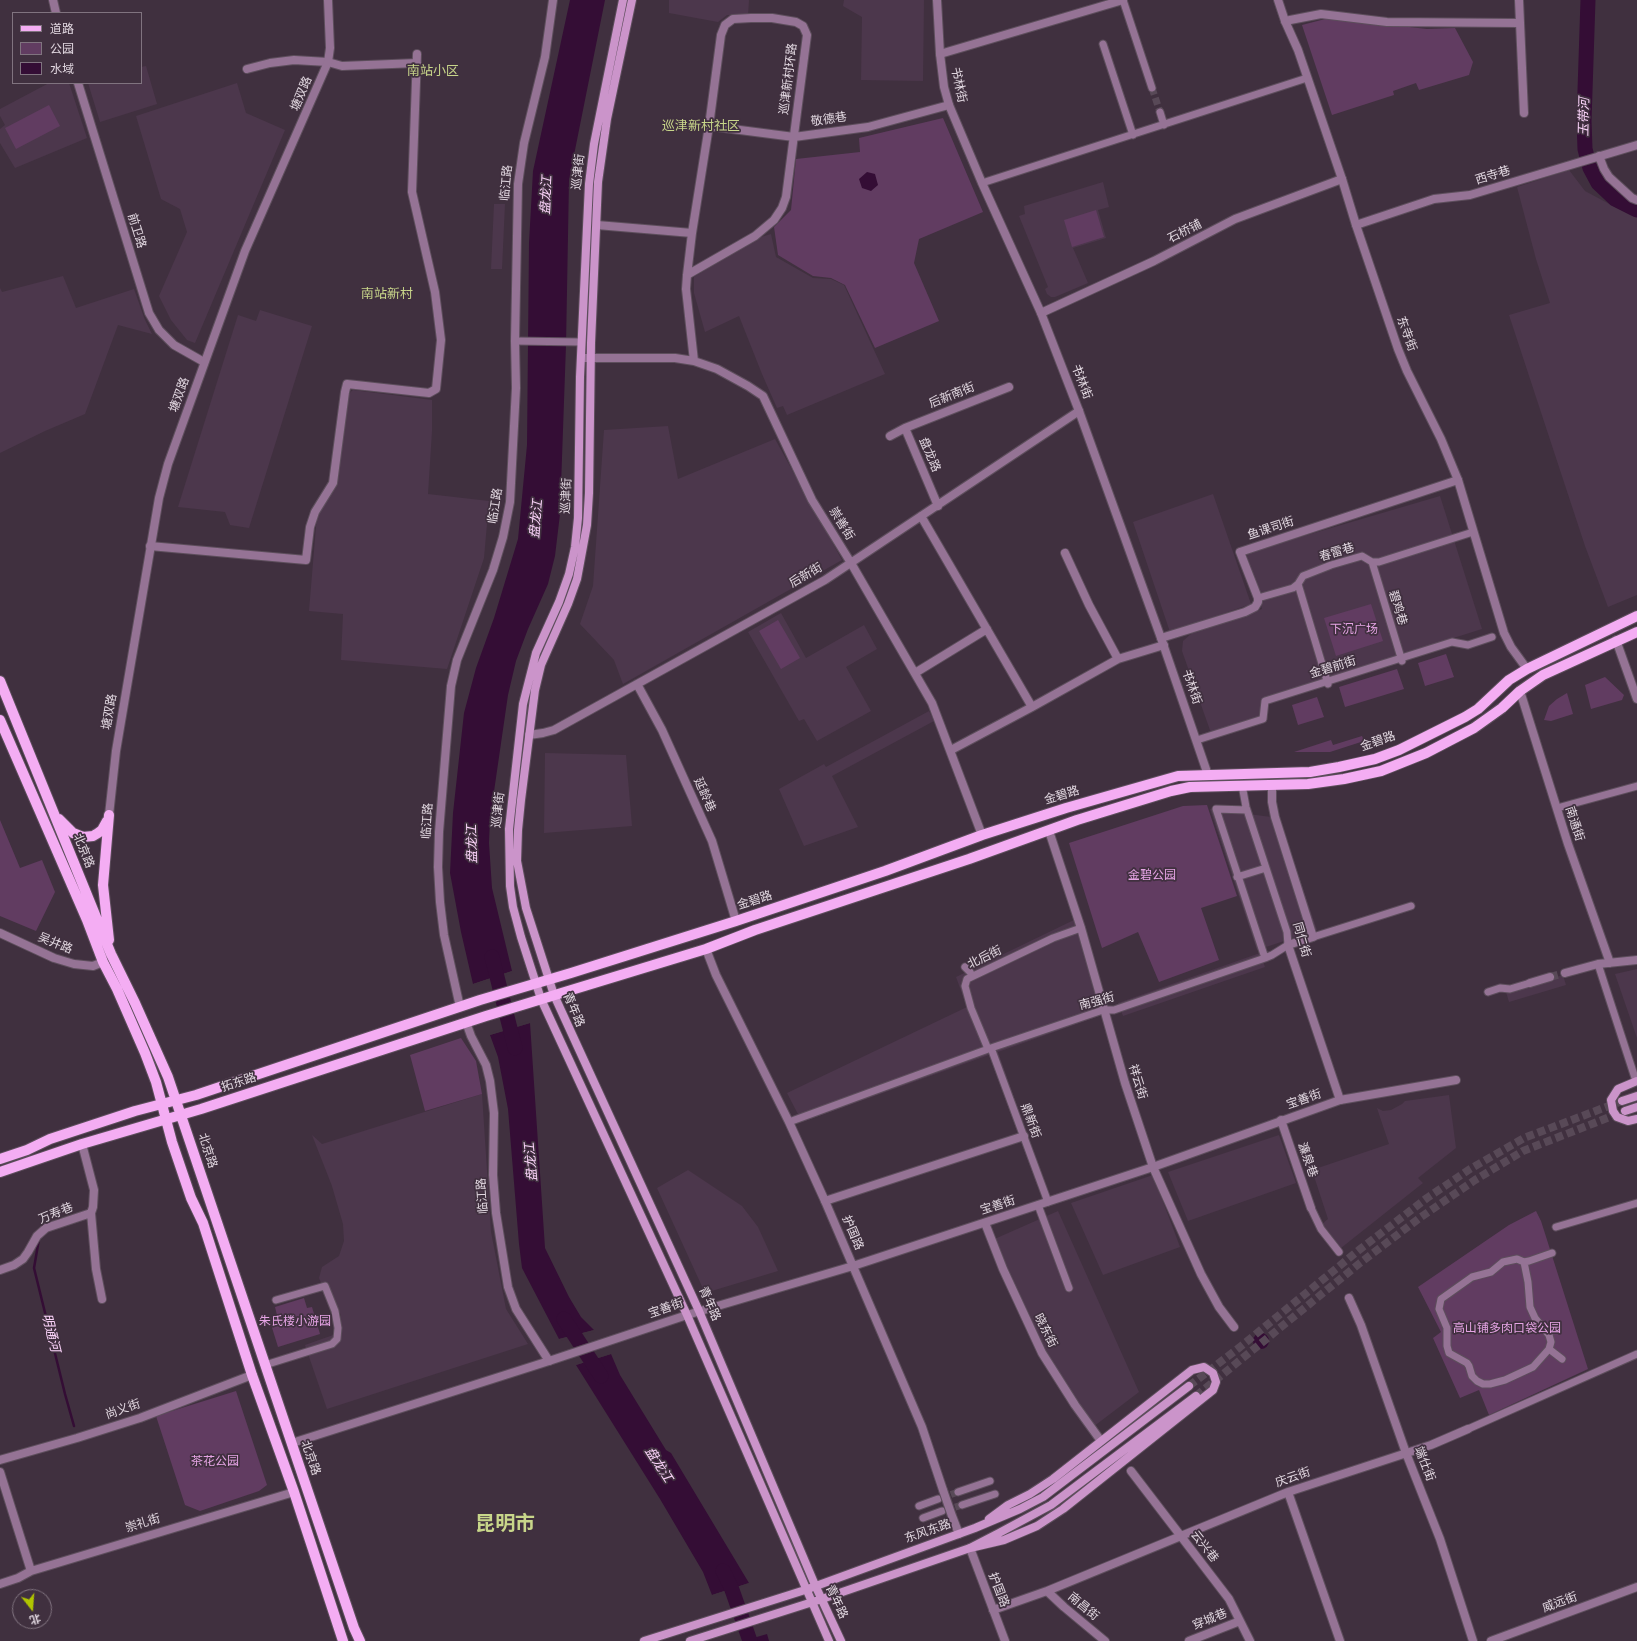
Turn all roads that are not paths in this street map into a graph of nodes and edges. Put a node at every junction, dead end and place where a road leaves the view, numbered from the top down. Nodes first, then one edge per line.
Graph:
1 (52, 0) edge
2 (328, 0) edge
3 (553, 0) edge
4 (623, 0) edge
5 (632, 0) edge
6 (937, 0) edge
7 (1123, 0) edge
8 (1278, 0) edge
9 (1518, 0) edge
10 (56, 12) edge
11 (1285, 21) junction
12 (1519, 23) junction
13 (1103, 44) dead end
14 (417, 54) dead end
15 (940, 54) junction
16 (328, 62) junction
17 (417, 64) junction
18 (247, 69) dead end
19 (1308, 78) junction
20 (78, 84) edge
21 (1152, 88) tunnel mouth
22 (949, 105) junction
23 (1160, 112) tunnel mouth
24 (1524, 113) dead end
25 (1164, 125) junction
26 (710, 126) junction
27 (1133, 135) junction
28 (794, 137) junction
29 (1637, 145) edge
30 (1599, 156) junction
31 (1342, 179) junction
32 (982, 183) junction
33 (1637, 200) edge
34 (597, 225) junction
35 (1356, 225) junction
36 (692, 233) junction
37 (687, 276) junction
38 (1041, 314) junction
39 (515, 341) junction
40 (581, 342) junction
41 (581, 358) junction
42 (591, 358) junction
43 (694, 361) junction
44 (204, 362) junction
45 (1008, 387) dead end
46 (1079, 411) junction
47 (905, 428) junction
48 (890, 436) dead end
49 (1458, 480) junction
50 (938, 506) junction
51 (921, 516) junction
52 (1473, 532) junction
53 (150, 546) junction
54 (1065, 553) dead end
55 (1372, 562) junction
56 (851, 563) junction
57 (1298, 584) junction
58 (1258, 598) junction
59 (1637, 616) edge
60 (987, 629) junction
61 (1637, 632) edge
62 (1492, 637) dead end
63 (1616, 640) junction
64 (1163, 642) junction
65 (1118, 659) junction
66 (1402, 660) junction
67 (1527, 669) junction
68 (915, 673) junction
69 (0, 681) edge
70 (1328, 683) junction
71 (637, 684) junction
72 (1520, 691) junction
73 (1637, 699) edge
74 (1032, 707) junction
75 (0, 720) edge
76 (529, 735) junction
77 (1197, 740) junction
78 (951, 750) junction
79 (1208, 775) junction
80 (1242, 785) junction
81 (1272, 785) junction
82 (1637, 786) edge
83 (1557, 808) junction
84 (1247, 810) junction
85 (53, 811) junction
86 (109, 815) junction
87 (1049, 831) junction
88 (982, 835) junction
89 (1266, 868) junction
90 (1237, 877) junction
91 (1411, 906) dead end
92 (736, 921) junction
93 (1081, 928) junction
94 (0, 933) edge
95 (1313, 936) junction
96 (1288, 945) junction
97 (706, 948) junction
98 (111, 954) junction
99 (1265, 958) junction
100 (1637, 960) edge
101 (103, 962) junction
102 (1610, 963) junction
103 (1598, 964) junction
104 (965, 967) dead end
105 (1566, 973) tunnel mouth
106 (972, 976) junction
107 (1550, 978) tunnel mouth
108 (548, 979) junction
109 (1530, 983) joint
110 (531, 984) junction
111 (1488, 992) dead end
112 (554, 995) junction
113 (541, 999) junction
114 (480, 1000) joint
115 (460, 1007) junction
116 (1103, 1010) junction
117 (466, 1022) junction
118 (989, 1049) junction
119 (1456, 1080) dead end
120 (1636, 1081) edge
121 (1637, 1096) edge
122 (177, 1100) junction
123 (1340, 1100) junction
124 (1622, 1101) tunnel mouth
125 (161, 1103) junction
126 (1637, 1107) edge
127 (1625, 1111) tunnel mouth
128 (182, 1114) junction
129 (165, 1119) junction
130 (1637, 1119) edge
131 (1281, 1120) junction
132 (789, 1122) junction
133 (1024, 1136) junction
134 (82, 1144) junction
135 (0, 1159) edge
136 (1153, 1167) junction
137 (0, 1172) edge
138 (826, 1201) junction
139 (1048, 1202) junction
140 (1637, 1203) edge
141 (1038, 1205) junction
142 (1311, 1208) joint
143 (91, 1213) junction
144 (985, 1223) junction
145 (1556, 1227) dead end
146 (1339, 1252) dead end
147 (1552, 1253) dead end
148 (1524, 1262) junction
149 (853, 1266) junction
150 (0, 1270) edge
151 (1069, 1288) dead end
152 (1348, 1298) dead end
153 (102, 1299) dead end
154 (276, 1300) dead end
155 (699, 1311) junction
156 (687, 1314) junction
157 (1234, 1327) dead end
158 (1549, 1349) junction
159 (1637, 1354) edge
160 (1562, 1359) dead end
161 (549, 1361) junction
162 (265, 1365) junction
163 (252, 1375) junction
164 (1189, 1386) tunnel mouth
165 (1196, 1396) tunnel mouth
166 (1468, 1429) joint
167 (1101, 1441) junction
168 (292, 1443) junction
169 (1406, 1453) junction
170 (0, 1460) edge
171 (1131, 1471) dead end
172 (0, 1472) edge
173 (990, 1482) dead end
174 (294, 1492) junction
175 (958, 1492) tunnel mouth
176 (1288, 1492) junction
177 (995, 1494) dead end
178 (938, 1499) tunnel mouth
179 (962, 1505) tunnel mouth
180 (918, 1506) dead end
181 (942, 1511) tunnel mouth
182 (923, 1518) dead end
183 (975, 1528) junction
184 (959, 1534) junction
185 (1180, 1536) junction
186 (970, 1548) junction
187 (31, 1571) junction
188 (0, 1584) edge
189 (815, 1585) junction
190 (1637, 1587) edge
191 (805, 1590) junction
192 (1047, 1591) junction
193 (822, 1599) junction
194 (811, 1603) junction
195 (993, 1610) junction
196 (1240, 1621) junction
197 (707, 1638) edge
198 (342, 1641) edge
199 (360, 1641) edge
200 (644, 1641) edge
201 (690, 1641) edge
202 (829, 1641) edge
203 (841, 1641) edge
204 (1005, 1641) edge
205 (1105, 1641) edge
206 (1189, 1641) edge
207 (1250, 1641) edge
208 (1340, 1641) edge
209 (1473, 1641) edge
210 (1491, 1641) edge

1 - 10 street
2 - 16 street, 塘双路
3 - 39 street, 临江路
4 - 40 main road, 巡津街
5 - 34 main road, 巡津街
6 - 15 street, 书林街
7 - 15 street
7 - 21 street
8 - 11 street, 东寺街
9 - 12 street
11 - 12 street
11 - 19 street, 东寺街
12 - 24 street
13 - 27 street
14 - 17 street
15 - 22 street, 书林街
16 - 17 street
16 - 18 street
16 - 44 street, 塘双路
17 - 53 street
19 - 25 street
19 - 31 street, 东寺街
20 - 44 street, 前卫路
22 - 28 street, 敬德巷
22 - 32 street, 书林街
23 - 25 street
25 - 27 street
26 - 28 street, 敬德巷
26 - 28 street, 巡津新村环路
26 - 36 street, 巡津新村环路
27 - 32 street
28 - 37 street, 巡津新村环路
29 - 30 street, 西寺巷
30 - 33 street
30 - 35 street, 西寺巷
31 - 35 street, 东寺街
31 - 38 street, 石桥铺
32 - 38 street, 书林街
34 - 36 street
34 - 42 main road, 巡津街
35 - 49 street, 东寺街
36 - 37 street, 巡津新村环路
37 - 43 street
38 - 46 street, 书林街
39 - 40 street
39 - 115 street, 临江路
40 - 41 main road, 巡津街
41 - 42 street, 崇善街
41 - 110 main road, 巡津街
42 - 43 street, 崇善街
42 - 76 main road, 巡津街
43 - 56 street, 崇善街
44 - 53 street, 塘双路
45 - 47 street, 后新南街
46 - 50 street, 后新街
46 - 64 street, 书林街
47 - 48 street, 盘龙路
47 - 50 street, 盘龙路
49 - 52 street, 东寺街
49 - 58 street, 鱼课司街
50 - 51 street, 后新街
51 - 56 street, 后新街
51 - 60 street
52 - 55 street, 春雷巷
52 - 67 street, 东寺街
53 - 86 street, 塘双路
54 - 65 street
55 - 57 street, 春雷巷
55 - 66 street, 碧鸡巷
56 - 68 street, 崇善街
56 - 71 street, 后新街
57 - 58 street, 春雷巷
57 - 70 street
58 - 64 street
59 - 67 main road, 金碧路
60 - 68 street
60 - 74 street
61 - 63 main road
62 - 66 street, 金碧前街
63 - 72 main road
63 - 73 street
64 - 65 street
64 - 77 street, 书林街
65 - 74 street
66 - 70 street, 金碧前街
67 - 79 main road, 金碧路
68 - 78 street, 崇善街
69 - 85 main road, 北京路
70 - 77 street, 金碧前街
71 - 76 street, 后新街
71 - 92 street, 延龄巷
72 - 81 main road
72 - 83 street, 南通街
74 - 78 street
75 - 101 main road, 北京路
76 - 108 main road, 巡津街
77 - 79 street, 书林街
78 - 88 street, 崇善街
79 - 88 main road, 金碧路
80 - 81 main road
80 - 84 street, 同仁街
80 - 87 main road
81 - 95 street
82 - 83 street
83 - 102 street, 南通街
84 - 89 street, 同仁街
84 - 90 street
85 - 86 main road
85 - 98 main road, 北京路
86 - 98 main road
87 - 93 street, 祥云街
87 - 97 main road
88 - 92 main road, 金碧路
89 - 90 street
89 - 96 street, 同仁街
90 - 99 street
91 - 95 street, 南强街
92 - 108 main road, 金碧路
93 - 106 street, 北后街
93 - 116 street, 祥云街
94 - 101 street, 吴井路
95 - 96 street, 南强街
96 - 99 street, 南强街
96 - 123 street, 同仁街
97 - 112 main road
97 - 132 street, 护国路
98 - 122 main road, 北京路
99 - 116 street, 南强街
100 - 102 street
101 - 125 main road, 北京路
102 - 103 street
103 - 105 street
103 - 120 street
104 - 106 street
106 - 118 street, 北后街
107 - 109 street
108 - 110 main road, 金碧路
108 - 112 main road, 青年路
109 - 111 street
110 - 113 main road, 青年路
110 - 114 main road, 金碧路
112 - 113 main road
112 - 155 main road, 青年路
113 - 117 main road, 拓东路
113 - 156 main road, 青年路
114 - 115 main road, 拓东路
115 - 122 main road, 拓东路
116 - 118 street, 南强街
116 - 136 street, 祥云街
117 - 128 main road, 拓东路
117 - 161 street, 临江路
118 - 132 street, 南强街
118 - 133 street, 鼎新街
119 - 123 street, 宝善街
120 - 130 main road
121 - 124 main road
122 - 125 main road, 拓东路
122 - 128 main road, 北京路
123 - 131 street, 宝善街
125 - 129 main road, 北京路
125 - 135 main road, 拓东路
126 - 127 main road
128 - 129 main road, 拓东路
128 - 162 main road, 北京路
129 - 134 main road, 拓东路
129 - 163 main road, 北京路
131 - 136 street, 宝善街
131 - 142 street, 濂泉巷
132 - 138 street, 护国路
133 - 138 street
133 - 139 street, 鼎新街
134 - 137 main road, 拓东路
134 - 143 street, 万寿巷
136 - 139 street, 宝善街
136 - 157 street, 祥云街
138 - 149 street, 护国路
139 - 141 street, 宝善街
140 - 145 street
141 - 144 street, 宝善街
141 - 151 street
142 - 146 street
143 - 150 street, 万寿巷
143 - 153 street
144 - 149 street, 宝善街
144 - 167 street, 晓东街
147 - 148 street
148 - 158 street
148 - 158 street
149 - 155 street, 宝善街
149 - 184 street, 护国路, bridge
152 - 169 street, 端仕街
154 - 162 street
155 - 156 street, 宝善街
155 - 189 main road, 青年路
156 - 161 street, 宝善街
156 - 191 main road, 青年路
158 - 160 street
159 - 166 street, 庆云街
161 - 168 street, 宝善街
162 - 168 main road, 北京路
163 - 170 street, 尚义街
163 - 174 main road, 北京路
164 - 183 main road, 东风东路
165 - 186 main road
166 - 169 street, 庆云街
167 - 183 main road
167 - 186 main road
168 - 199 main road, 北京路
169 - 176 street, 庆云街
169 - 209 street, 端仕街
171 - 185 street, 云兴巷
172 - 187 street
173 - 175 street
174 - 187 street, 崇礼街
174 - 198 main road, 北京路
176 - 185 street, 庆云街
176 - 208 street
177 - 179 street
178 - 180 street
181 - 182 street
183 - 184 main road, 东风东路
184 - 189 main road, 东风东路
185 - 192 street, 庆云街
185 - 196 street, 云兴巷
186 - 193 main road
186 - 195 street, 护国路
187 - 188 street, 崇礼街
189 - 191 main road, 东风东路
189 - 193 main road, 青年路
190 - 210 street, 威远街
191 - 194 main road, 青年路
191 - 200 main road, 东风东路
192 - 195 street, 庆云街
192 - 205 street, 南昌街
193 - 194 main road
193 - 203 main road, 青年路
194 - 197 main road
194 - 202 main road, 青年路
195 - 204 street, 护国路
196 - 206 street, 穿城巷
196 - 207 street, 云兴巷
197 - 201 main road

